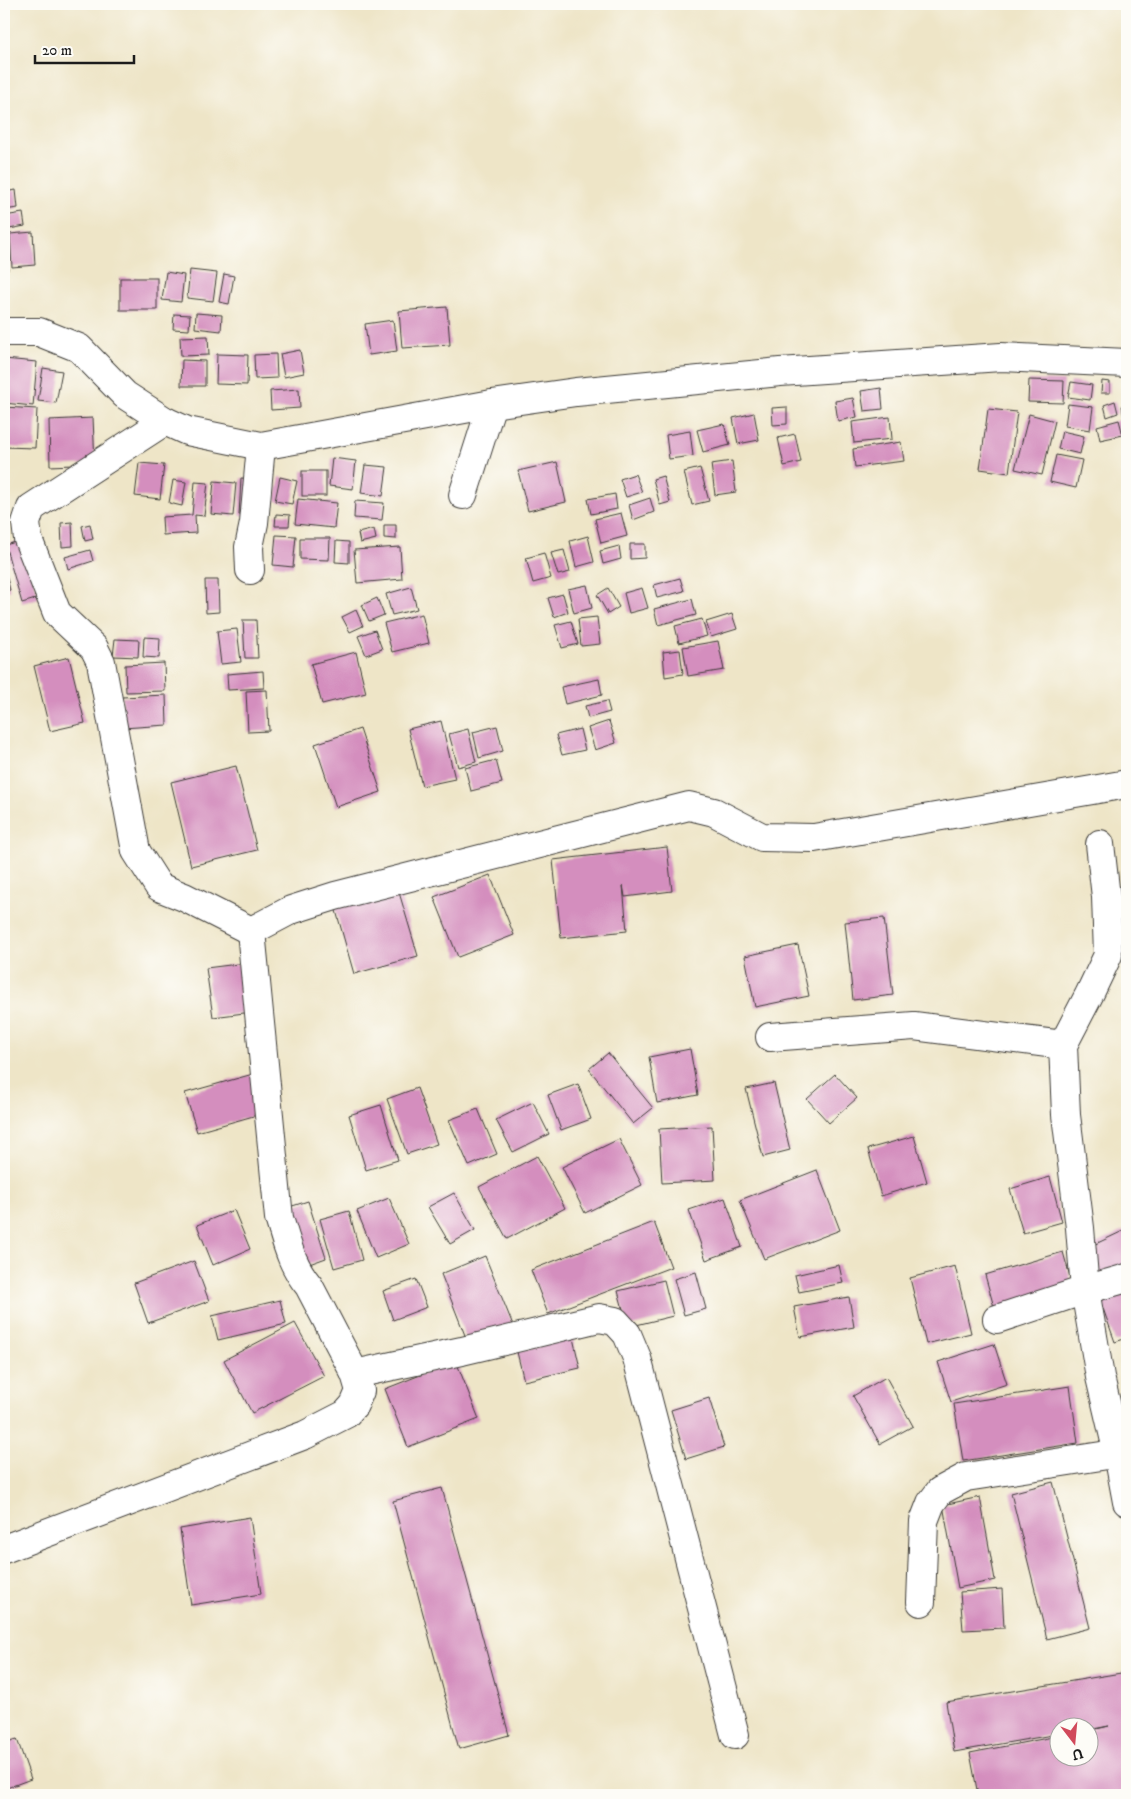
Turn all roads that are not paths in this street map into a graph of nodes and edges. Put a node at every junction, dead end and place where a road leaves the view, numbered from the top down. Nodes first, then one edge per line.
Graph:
1 (4, 332) edge
2 (1127, 363) edge
3 (492, 404) junction
4 (165, 421) junction
5 (260, 446) junction
6 (463, 494) dead end
7 (250, 570) dead end
8 (1127, 784) edge
9 (1100, 844) dead end
10 (251, 930) junction
11 (770, 1037) dead end
12 (1064, 1045) junction
13 (1127, 1278) edge
14 (1085, 1290) junction
15 (997, 1319) dead end
16 (355, 1374) junction
17 (1123, 1453) edge
18 (1127, 1502) edge
19 (4, 1549) edge
20 (922, 1602) dead end
21 (735, 1735) dead end

1 - 4 street
2 - 3 street
3 - 5 street
3 - 6 street
4 - 5 street
4 - 10 street
5 - 7 street
8 - 10 street
9 - 12 street
10 - 16 street
11 - 12 street
12 - 14 street
13 - 14 street
14 - 15 street
14 - 17 street
16 - 19 street
16 - 21 street
17 - 18 street
17 - 20 street

